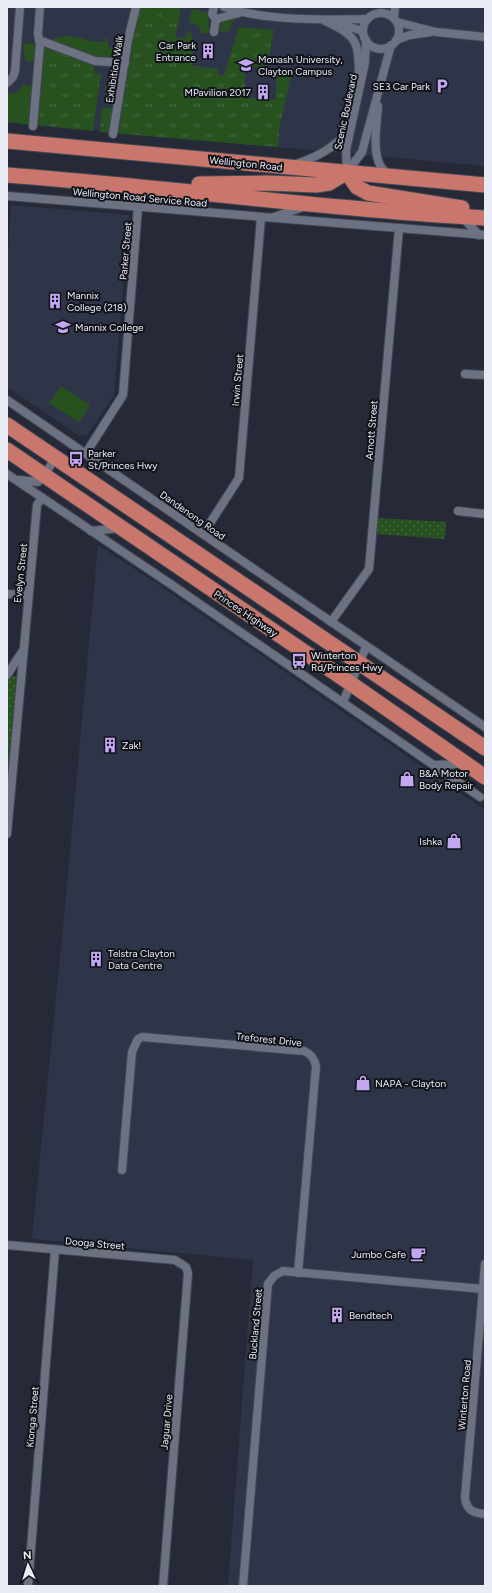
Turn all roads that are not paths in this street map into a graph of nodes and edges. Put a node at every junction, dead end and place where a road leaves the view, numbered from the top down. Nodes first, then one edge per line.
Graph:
1 (20, 7) edge
2 (40, 7) edge
3 (136, 7) edge
4 (214, 7) edge
5 (224, 7) edge
6 (396, 7) edge
7 (239, 12) junction
8 (372, 13) edge
9 (216, 19) junction
10 (322, 20) junction
11 (396, 20) junction
12 (363, 31) junction
13 (214, 32) dead end
14 (436, 32) junction
15 (485, 37) edge
16 (39, 40) junction
17 (366, 40) junction
18 (394, 43) junction
19 (125, 63) junction
20 (7, 84) edge
21 (360, 84) junction
22 (378, 91) junction
23 (33, 126) dead end
24 (350, 131) junction
25 (113, 134) dead end
26 (7, 141) edge
27 (286, 167) junction
28 (347, 172) junction
29 (7, 175) edge
30 (394, 177) junction
31 (485, 185) edge
32 (146, 187) junction
33 (7, 196) edge
34 (311, 204) junction
35 (138, 207) junction
36 (485, 211) edge
37 (462, 217) junction
38 (261, 218) junction
39 (271, 218) junction
40 (485, 218) edge
41 (399, 228) junction
42 (482, 235) edge
43 (465, 374) dead end
44 (485, 375) edge
45 (7, 400) edge
46 (7, 425) edge
47 (7, 450) edge
48 (86, 453) junction
49 (56, 458) junction
50 (7, 474) edge
51 (44, 476) junction
52 (15, 479) junction
53 (42, 498) junction
54 (458, 511) dead end
55 (485, 514) edge
56 (120, 528) junction
57 (91, 530) junction
58 (203, 534) junction
59 (7, 594) edge
60 (28, 595) junction
61 (331, 622) junction
62 (366, 647) junction
63 (23, 650) junction
64 (359, 664) junction
65 (7, 675) edge
66 (350, 683) junction
67 (343, 702) junction
68 (485, 727) edge
69 (485, 748) edge
70 (465, 764) junction
71 (435, 765) junction
72 (485, 777) edge
73 (480, 797) dead end
74 (7, 834) edge
75 (122, 1170) dead end
76 (7, 1245) edge
77 (55, 1250) junction
78 (181, 1263) joint
79 (485, 1264) edge
80 (298, 1273) junction
81 (483, 1289) junction
82 (485, 1514) edge
83 (28, 1586) edge
84 (163, 1586) edge
85 (243, 1586) edge

1 - 20 street
2 - 16 street
3 - 19 street, Exhibition Walk
4 - 9 street
5 - 7 street
6 - 11 street
7 - 9 street
7 - 10 street
8 - 10 street
8 - 11 street
8 - 12 street
9 - 13 street
10 - 12 street
10 - 21 street
11 - 14 street
11 - 18 street
12 - 17 street
14 - 15 street
14 - 18 street
16 - 19 street
16 - 23 street
17 - 18 street
17 - 21 street, Scenic Boulevard
18 - 22 street
19 - 25 street, Exhibition Walk
21 - 24 street, Scenic Boulevard
22 - 28 street
22 - 30 street
24 - 27 street
24 - 28 street, Scenic Boulevard
26 - 27 highway, Wellington Road
27 - 28 highway, Wellington Road
28 - 30 highway, Wellington Road
28 - 32 highway
28 - 36 highway
29 - 32 highway
30 - 31 highway, Wellington Road
32 - 34 highway
33 - 35 street, Wellington Road Service Road
34 - 37 highway
34 - 39 street, Wellington Road Service Road
35 - 38 street, Wellington Road Service Road
35 - 48 street, Parker Street
37 - 40 highway
37 - 42 street, Wellington Road Service Road
38 - 39 street, Wellington Road Service Road
38 - 58 street, Irwin Street
39 - 41 street, Wellington Road Service Road
41 - 42 street, Wellington Road Service Road
41 - 61 street, Arnott Street
43 - 44 street
45 - 48 street, Dandenong Road
46 - 49 highway, Princes Highway
47 - 51 highway, Princes Highway
48 - 58 street, Dandenong Road
49 - 51 street
49 - 64 highway, Princes Highway
50 - 52 street
51 - 52 street
51 - 56 highway, Princes Highway
52 - 53 street
53 - 57 street
53 - 60 street, Evelyn Street
54 - 55 street
56 - 57 street
56 - 66 highway, Princes Highway
57 - 67 street
58 - 61 street, Dandenong Road
59 - 60 street
60 - 63 street, Evelyn Street
61 - 62 street, Dandenong Road
62 - 64 street
62 - 68 street, Dandenong Road
63 - 65 street, Evelyn Street
63 - 74 street, Evelyn Street
64 - 66 street
64 - 69 highway, Princes Highway
66 - 67 street
66 - 70 highway, Princes Highway
67 - 71 street
70 - 71 street
70 - 72 highway, Princes Highway
71 - 73 street
75 - 80 street, Treforest Drive
76 - 77 street, Dooga Street
77 - 78 street, Dooga Street
77 - 83 street, Kionga Street
78 - 84 street, Jaguar Drive
79 - 81 street, Winterton Road
80 - 81 street, Buckland Street
80 - 85 street, Buckland Street
81 - 82 street, Winterton Road

